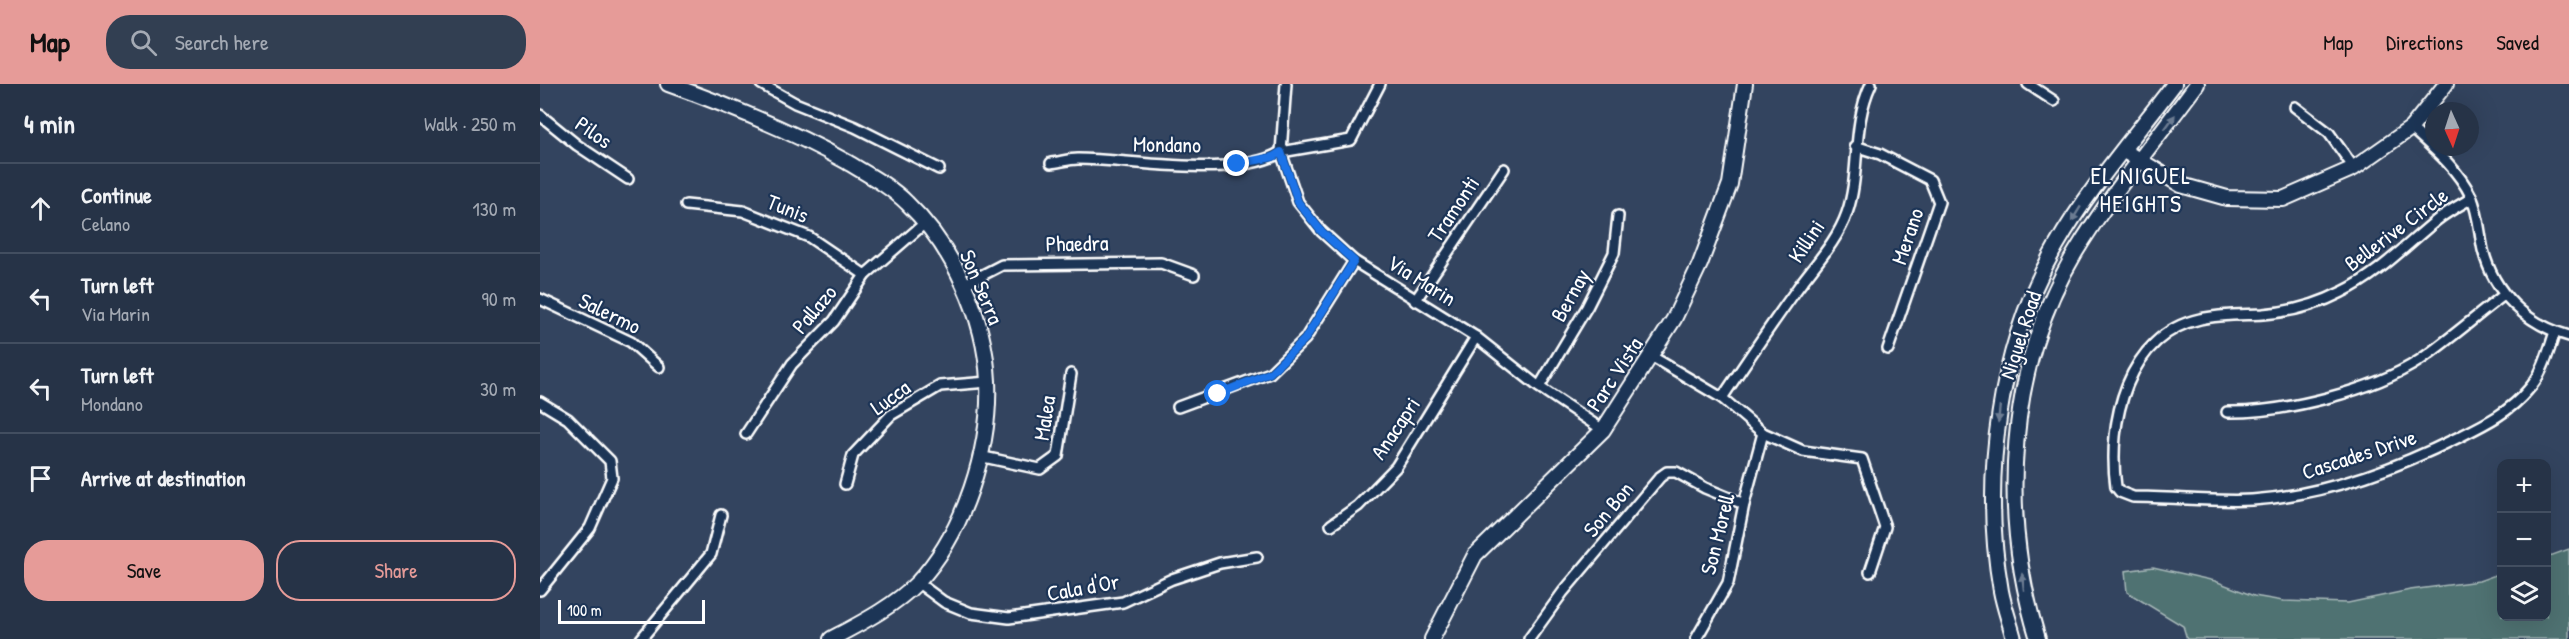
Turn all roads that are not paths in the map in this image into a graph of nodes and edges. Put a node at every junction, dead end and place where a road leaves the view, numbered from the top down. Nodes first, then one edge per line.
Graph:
1 (668, 84) edge
2 (761, 84) edge
3 (1286, 84) edge
4 (1380, 84) edge
5 (1745, 84) edge
6 (1871, 84) edge
7 (2028, 84) edge
8 (2174, 84) edge
9 (2198, 84) edge
10 (2446, 84) edge
11 (2054, 101) dead end
12 (2295, 107) dead end
13 (540, 115) edge
14 (2411, 128) junction
15 (1855, 146) junction
16 (2124, 151) junction
17 (1281, 152) junction
18 (2142, 159) junction
19 (1051, 163) dead end
20 (1504, 168) dead end
21 (2354, 168) junction
22 (939, 169) dead end
23 (628, 179) dead end
24 (2472, 198) junction
25 (686, 206) dead end
26 (1618, 216) dead end
27 (926, 222) junction
28 (1354, 261) junction
29 (865, 275) junction
30 (1194, 275) dead end
31 (963, 285) junction
32 (2504, 295) junction
33 (540, 299) edge
34 (1415, 301) junction
35 (2555, 332) junction
36 (2569, 336) edge
37 (1476, 337) junction
38 (1888, 349) dead end
39 (1651, 356) junction
40 (659, 367) dead end
41 (1071, 374) dead end
42 (988, 382) junction
43 (1539, 387) junction
44 (1722, 398) junction
45 (540, 402) edge
46 (1178, 407) dead end
47 (2227, 412) dead end
48 (1603, 430) junction
49 (746, 434) dead end
50 (1763, 434) junction
51 (979, 456) junction
52 (845, 484) dead end
53 (2120, 492) joint
54 (1744, 504) junction
55 (721, 515) dead end
56 (1331, 525) dead end
57 (1257, 557) dead end
58 (1870, 572) dead end
59 (917, 582) junction
60 (540, 590) edge
61 (641, 639) edge
62 (831, 639) edge
63 (1432, 639) edge
64 (1529, 639) edge
65 (1696, 639) edge
66 (2014, 639) edge
67 (2037, 639) edge

1 - 27 street, Son Serra
2 - 22 street
3 - 17 street, Via Marin
4 - 17 street, Mondano
5 - 39 street, Parc Vista
6 - 15 street, Killini
7 - 11 street
8 - 16 street, Niguel Road
18 -> 9 street, Niguel Road
10 - 14 street
12 - 21 street
13 - 23 street, Pilos
14 - 21 street
14 - 24 street
15 - 38 street, Merano
15 - 44 street, Killini
16 - 18 street
16 -> 66 street, Niguel Road
17 - 19 street, Mondano
17 - 28 street, Via Marin
18 - 21 street
67 -> 18 street, Niguel Road
20 - 34 street, Tramonti
24 - 32 street
24 - 53 street, Bellerive Circle
25 - 29 street, Tunis
26 - 43 street, Bernay
27 - 29 street, Pallazo
27 - 31 street, Son Serra
28 - 34 street, Via Marin
28 - 46 street
29 - 49 street, Pallazo
30 - 31 street, Phaedra
31 - 42 street, Son Serra
32 - 35 street
32 - 47 street
33 - 40 street, Salermo
34 - 37 street, Via Marin
35 - 36 street
35 - 53 street, Cascades Drive
37 - 43 street, Via Marin
37 - 56 street, Anacapri
39 - 44 street
39 - 48 street, Parc Vista
41 - 51 street, Malea
42 - 51 street, Son Serra
42 - 52 street, Lucca
43 - 48 street, Via Marin
44 - 50 street
45 - 60 street
48 - 63 street, Parc Vista
50 - 54 street, Son Morell
50 - 58 street
51 - 59 street, Son Serra
54 - 64 street, Son Bon
54 - 65 street, Son Morell
55 - 61 street
57 - 59 street, Cala d'Or
59 - 62 street, Son Serra

